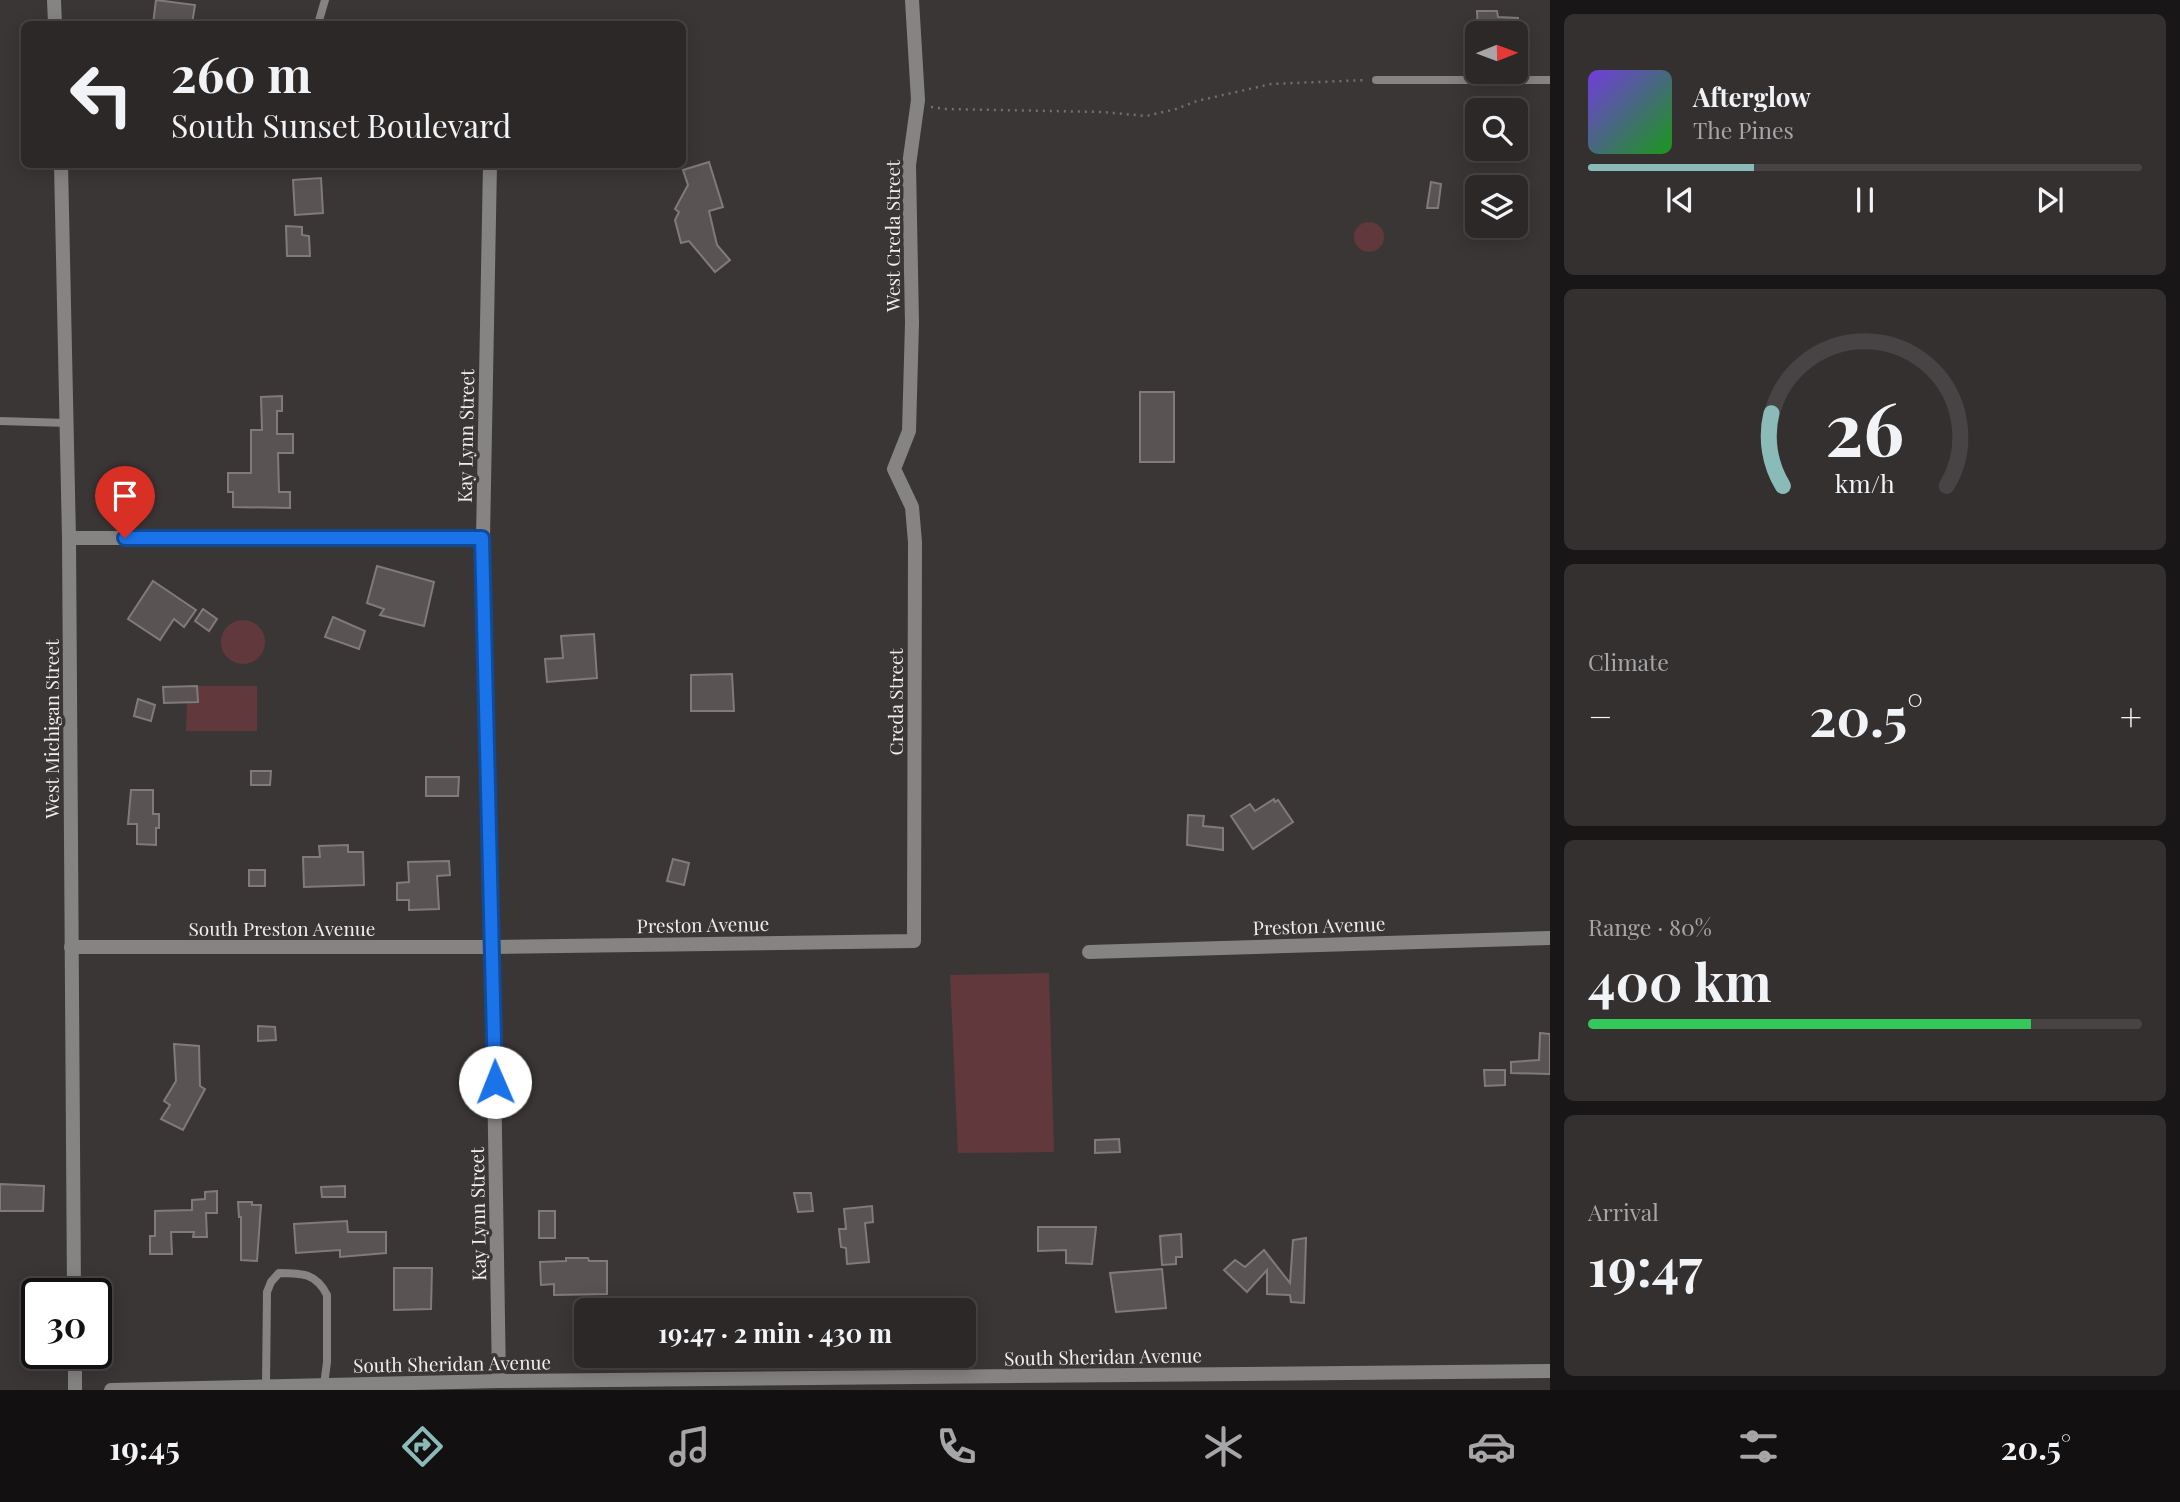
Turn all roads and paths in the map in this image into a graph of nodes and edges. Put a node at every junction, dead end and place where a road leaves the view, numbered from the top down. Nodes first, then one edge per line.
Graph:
1 (54, 0) edge
2 (325, 0) edge
3 (912, 0) edge
4 (55, 21) edge
5 (319, 21) edge
6 (1376, 80) joint
7 (1550, 80) edge
8 (917, 105) junction
9 (61, 168) edge
10 (490, 168) edge
11 (0, 421) edge
12 (67, 423) junction
13 (894, 469) joint
14 (69, 538) junction
15 (482, 538) junction
16 (1550, 938) edge
17 (914, 940) joint
18 (71, 947) junction
19 (492, 947) junction
20 (1089, 952) dead end
21 (74, 1278) edge
22 (75, 1369) edge
23 (1550, 1371) edge
24 (499, 1381) junction
25 (889, 1384) edge
26 (324, 1385) junction
27 (266, 1387) junction
28 (75, 1390) edge
29 (111, 1390) edge

1 - 4 street
2 - 5 lane
3 - 8 street, West Creda Street
6 - 7 lane
6 - 8 path
8 - 13 street, West Creda Street
9 - 12 street, West Michigan Street
10 - 15 street, Kay Lynn Street
11 - 12 lane
12 - 14 street, West Michigan Street
13 - 17 street, Creda Street
14 - 15 street
14 - 18 street, West Michigan Street
15 - 19 street, Kay Lynn Street
16 - 20 street, Preston Avenue
17 - 19 street, Preston Avenue
18 - 19 street, South Preston Avenue
18 - 21 street, West Michigan Street
19 - 24 street, Kay Lynn Street
22 - 28 street
23 - 25 street, South Sheridan Avenue
24 - 25 street, South Sheridan Avenue
24 - 26 street, South Sheridan Avenue
26 - 27 street, South Sheridan Avenue
26 - 27 lane
27 - 29 street, South Sheridan Avenue

